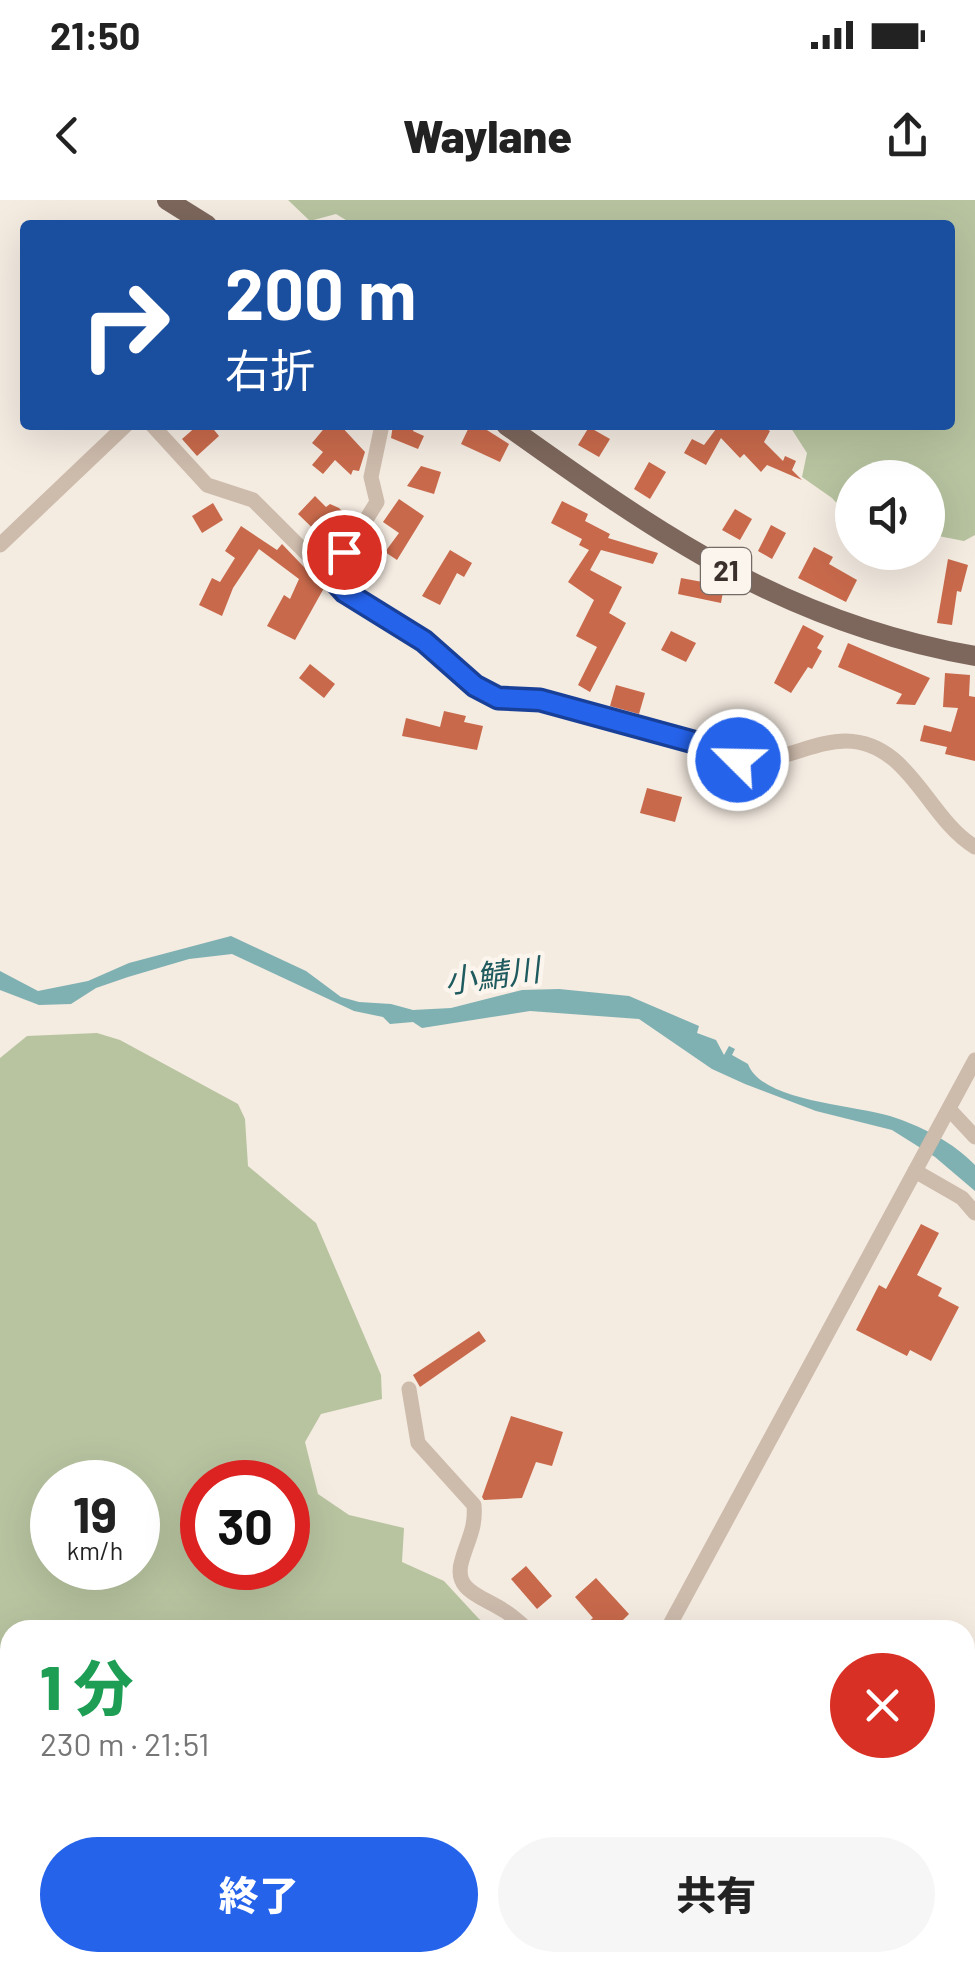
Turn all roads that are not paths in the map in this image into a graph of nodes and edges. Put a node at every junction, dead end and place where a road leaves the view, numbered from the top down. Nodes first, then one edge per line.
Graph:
1 (167, 200) edge
2 (198, 220) edge
3 (121, 430) edge
4 (157, 430) edge
5 (381, 430) edge
6 (513, 430) edge
7 (0, 545) edge
8 (325, 570) junction
9 (975, 656) edge
10 (975, 847) edge
11 (975, 1060) edge
12 (946, 1114) junction
13 (975, 1137) edge
14 (917, 1167) junction
15 (975, 1212) edge
16 (409, 1388) dead end
17 (516, 1620) edge
18 (672, 1620) edge

1 - 2 main road
3 - 7 street
4 - 8 street
5 - 8 street
6 - 9 main road, 21
8 - 10 street
11 - 12 street
12 - 13 street
12 - 14 street
14 - 15 street
14 - 18 street
16 - 17 street

